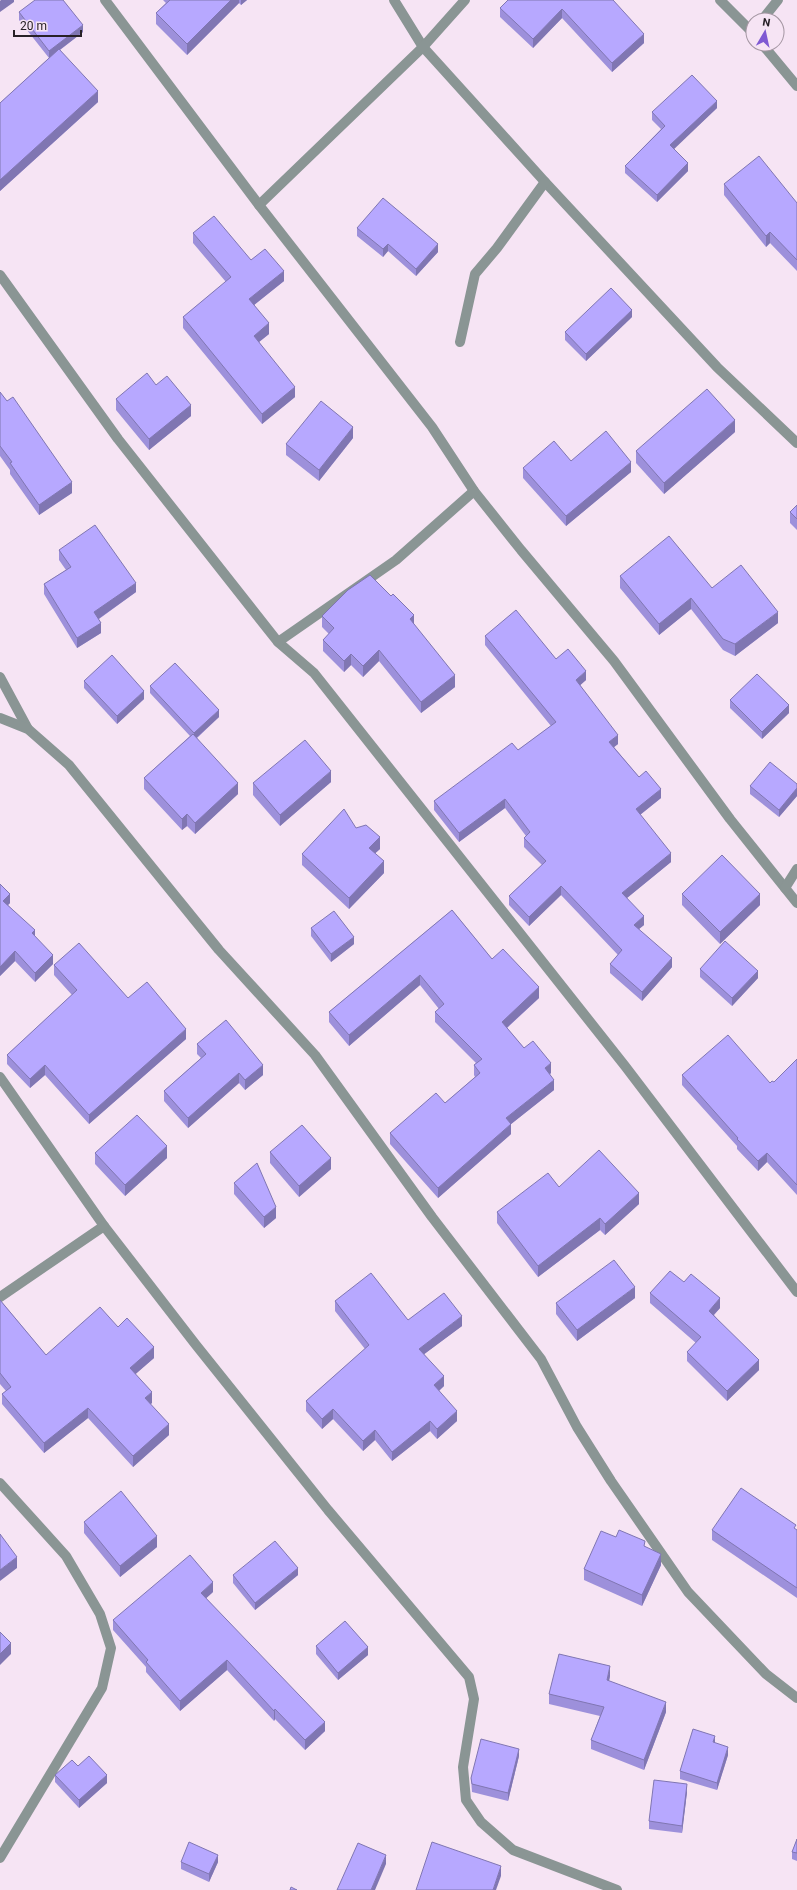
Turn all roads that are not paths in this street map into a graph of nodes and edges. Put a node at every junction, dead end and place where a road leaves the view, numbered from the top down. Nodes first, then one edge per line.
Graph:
1 (105, 0) edge
2 (394, 0) edge
3 (464, 0) edge
4 (720, 0) edge
5 (778, 0) edge
6 (768, 12) edge
7 (745, 24) edge
8 (423, 47) junction
9 (769, 52) edge
10 (797, 86) edge
11 (545, 182) junction
12 (259, 205) junction
13 (0, 275) edge
14 (460, 342) dead end
15 (797, 443) edge
16 (474, 491) junction
17 (278, 642) junction
18 (0, 677) edge
19 (0, 718) edge
20 (28, 729) junction
21 (797, 869) edge
22 (785, 888) junction
23 (797, 903) edge
24 (0, 1077) edge
25 (104, 1226) junction
26 (797, 1292) edge
27 (0, 1297) edge
28 (0, 1483) edge
29 (797, 1698) edge
30 (0, 1858) edge
31 (617, 1890) edge

1 - 12 street
2 - 8 street
3 - 8 street
4 - 7 street
5 - 6 street
8 - 11 street
8 - 12 street
9 - 10 street
11 - 14 street
11 - 15 street
12 - 16 street
13 - 17 street
16 - 17 street
16 - 22 street
17 - 26 street
18 - 20 street
19 - 20 street
20 - 29 street
21 - 22 street
22 - 23 street
24 - 25 street
25 - 27 street
25 - 31 street
28 - 30 street

